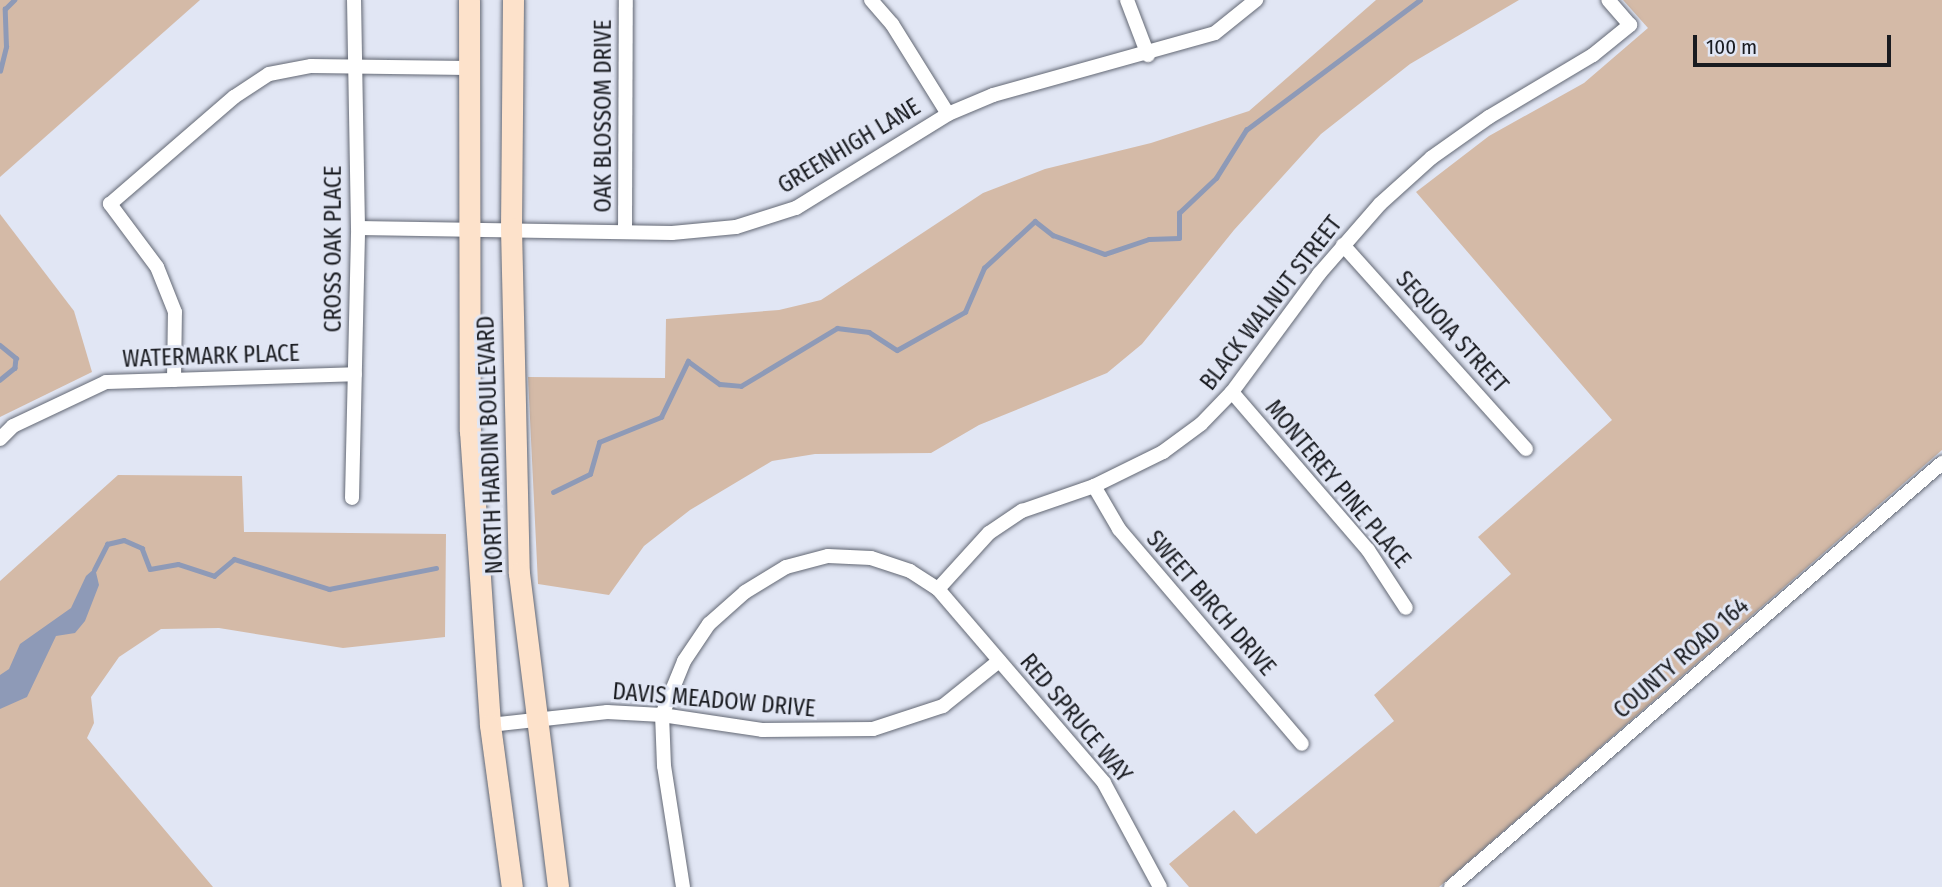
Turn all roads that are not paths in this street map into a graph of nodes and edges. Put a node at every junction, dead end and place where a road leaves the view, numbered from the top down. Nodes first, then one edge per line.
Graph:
1 (354, 0) edge
2 (470, 0) edge
3 (513, 0) edge
4 (626, 0) edge
5 (871, 0) edge
6 (1127, 0) edge
7 (1256, 0) edge
8 (1608, 0) edge
9 (1149, 55) junction
10 (355, 65) junction
11 (468, 68) junction
12 (948, 114) junction
13 (470, 227) junction
14 (358, 228) junction
15 (511, 228) junction
16 (625, 232) junction
17 (1343, 245) junction
18 (355, 374) junction
19 (174, 380) junction
20 (1232, 392) junction
21 (0, 439) edge
22 (1527, 449) dead end
23 (1942, 463) edge
24 (1094, 486) junction
25 (352, 498) dead end
26 (938, 589) junction
27 (1406, 608) dead end
28 (999, 661) junction
29 (662, 715) junction
30 (534, 720) junction
31 (491, 725) junction
32 (1302, 744) dead end
33 (512, 887) edge
34 (558, 887) edge
35 (683, 887) edge
36 (1160, 887) edge
37 (1451, 887) edge

1 - 10 street, CROSS OAK PLACE
2 - 11 street, NORTH HARDIN BOULEVARD
3 - 15 street, NORTH HARDIN BOULEVARD
4 - 16 street, OAK BLOSSOM DRIVE
5 - 12 street
6 - 9 street
7 - 9 street, GREENHIGH LANE
8 - 17 street, BLACK WALNUT STREET
9 - 12 street, GREENHIGH LANE
10 - 11 street
10 - 14 street, CROSS OAK PLACE
10 - 19 street
11 - 13 street, NORTH HARDIN BOULEVARD
12 - 16 street, GREENHIGH LANE
13 - 14 street, GREENHIGH LANE
13 - 15 street, GREENHIGH LANE
13 - 31 street, NORTH HARDIN BOULEVARD
14 - 18 street, CROSS OAK PLACE
15 - 16 street, GREENHIGH LANE
15 - 30 street, NORTH HARDIN BOULEVARD
17 - 20 street, BLACK WALNUT STREET
17 - 22 street, SEQUOIA STREET
18 - 19 street, WATERMARK PLACE
18 - 25 street, CROSS OAK PLACE
19 - 21 street, WATERMARK PLACE
20 - 24 street, BLACK WALNUT STREET
20 - 27 street, MONTEREY PINE PLACE
23 - 37 street, COUNTY ROAD 164
24 - 26 street, BLACK WALNUT STREET
24 - 32 street, SWEET BIRCH DRIVE
26 - 28 street, RED SPRUCE WAY
26 - 29 street, RED SPRUCE WAY
28 - 29 street, DAVIS MEADOW DRIVE
28 - 36 street, RED SPRUCE WAY
29 - 30 street, DAVIS MEADOW DRIVE
29 - 35 street
30 - 31 street, DAVIS MEADOW DRIVE
30 - 34 street, NORTH HARDIN BOULEVARD
31 - 33 street, NORTH HARDIN BOULEVARD

